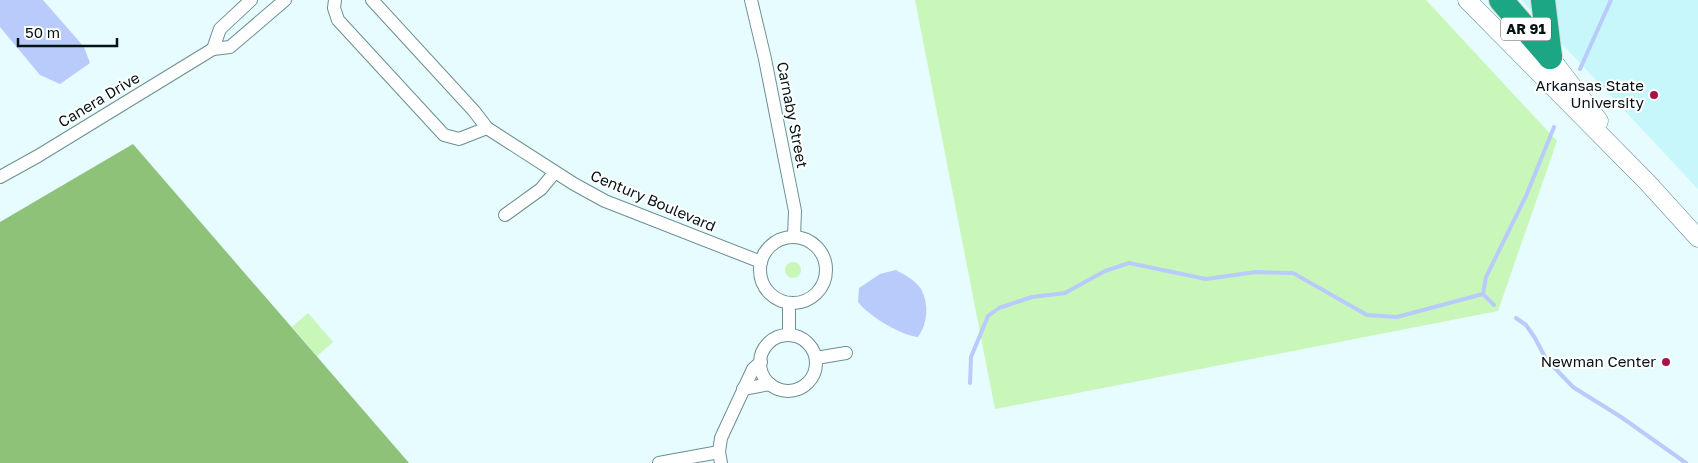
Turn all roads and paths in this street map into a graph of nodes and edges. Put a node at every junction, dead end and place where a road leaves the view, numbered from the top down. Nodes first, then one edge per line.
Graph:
1 (251, 0) edge
2 (286, 0) edge
3 (335, 0) edge
4 (372, 0) edge
5 (751, 0) edge
6 (1467, 0) edge
7 (1501, 0) edge
8 (1543, 0) edge
9 (213, 49) junction
10 (1550, 58) junction
11 (487, 128) junction
12 (556, 172) junction
13 (0, 176) edge
14 (1647, 182) junction
15 (505, 215) dead end
16 (794, 237) junction
17 (1698, 238) edge
18 (761, 262) junction
19 (789, 303) junction
20 (789, 335) junction
21 (846, 353) dead end
22 (816, 358) junction
23 (761, 362) junction
24 (770, 384) junction
25 (743, 389) junction
26 (720, 458) edge
27 (659, 463) edge

1 - 9 street
2 - 9 street, Canera Drive
3 - 11 street
4 - 11 street, Century Boulevard
5 - 16 street, Carnaby Street
6 - 14 main road, AR 91
7 - 10 highway, AR 91
8 - 10 highway
9 - 13 street, Canera Drive
10 - 14 main road, AR 91
11 - 12 street, Century Boulevard
12 - 15 street
12 - 18 street, Century Boulevard
14 - 17 main road, AR 91
16 - 18 street
16 - 19 street
18 - 19 street
19 - 20 street
20 - 22 street
20 - 23 street
21 - 22 street
22 - 24 street
23 - 24 street
23 - 25 street
24 - 25 street
25 - 26 street
26 - 27 street

